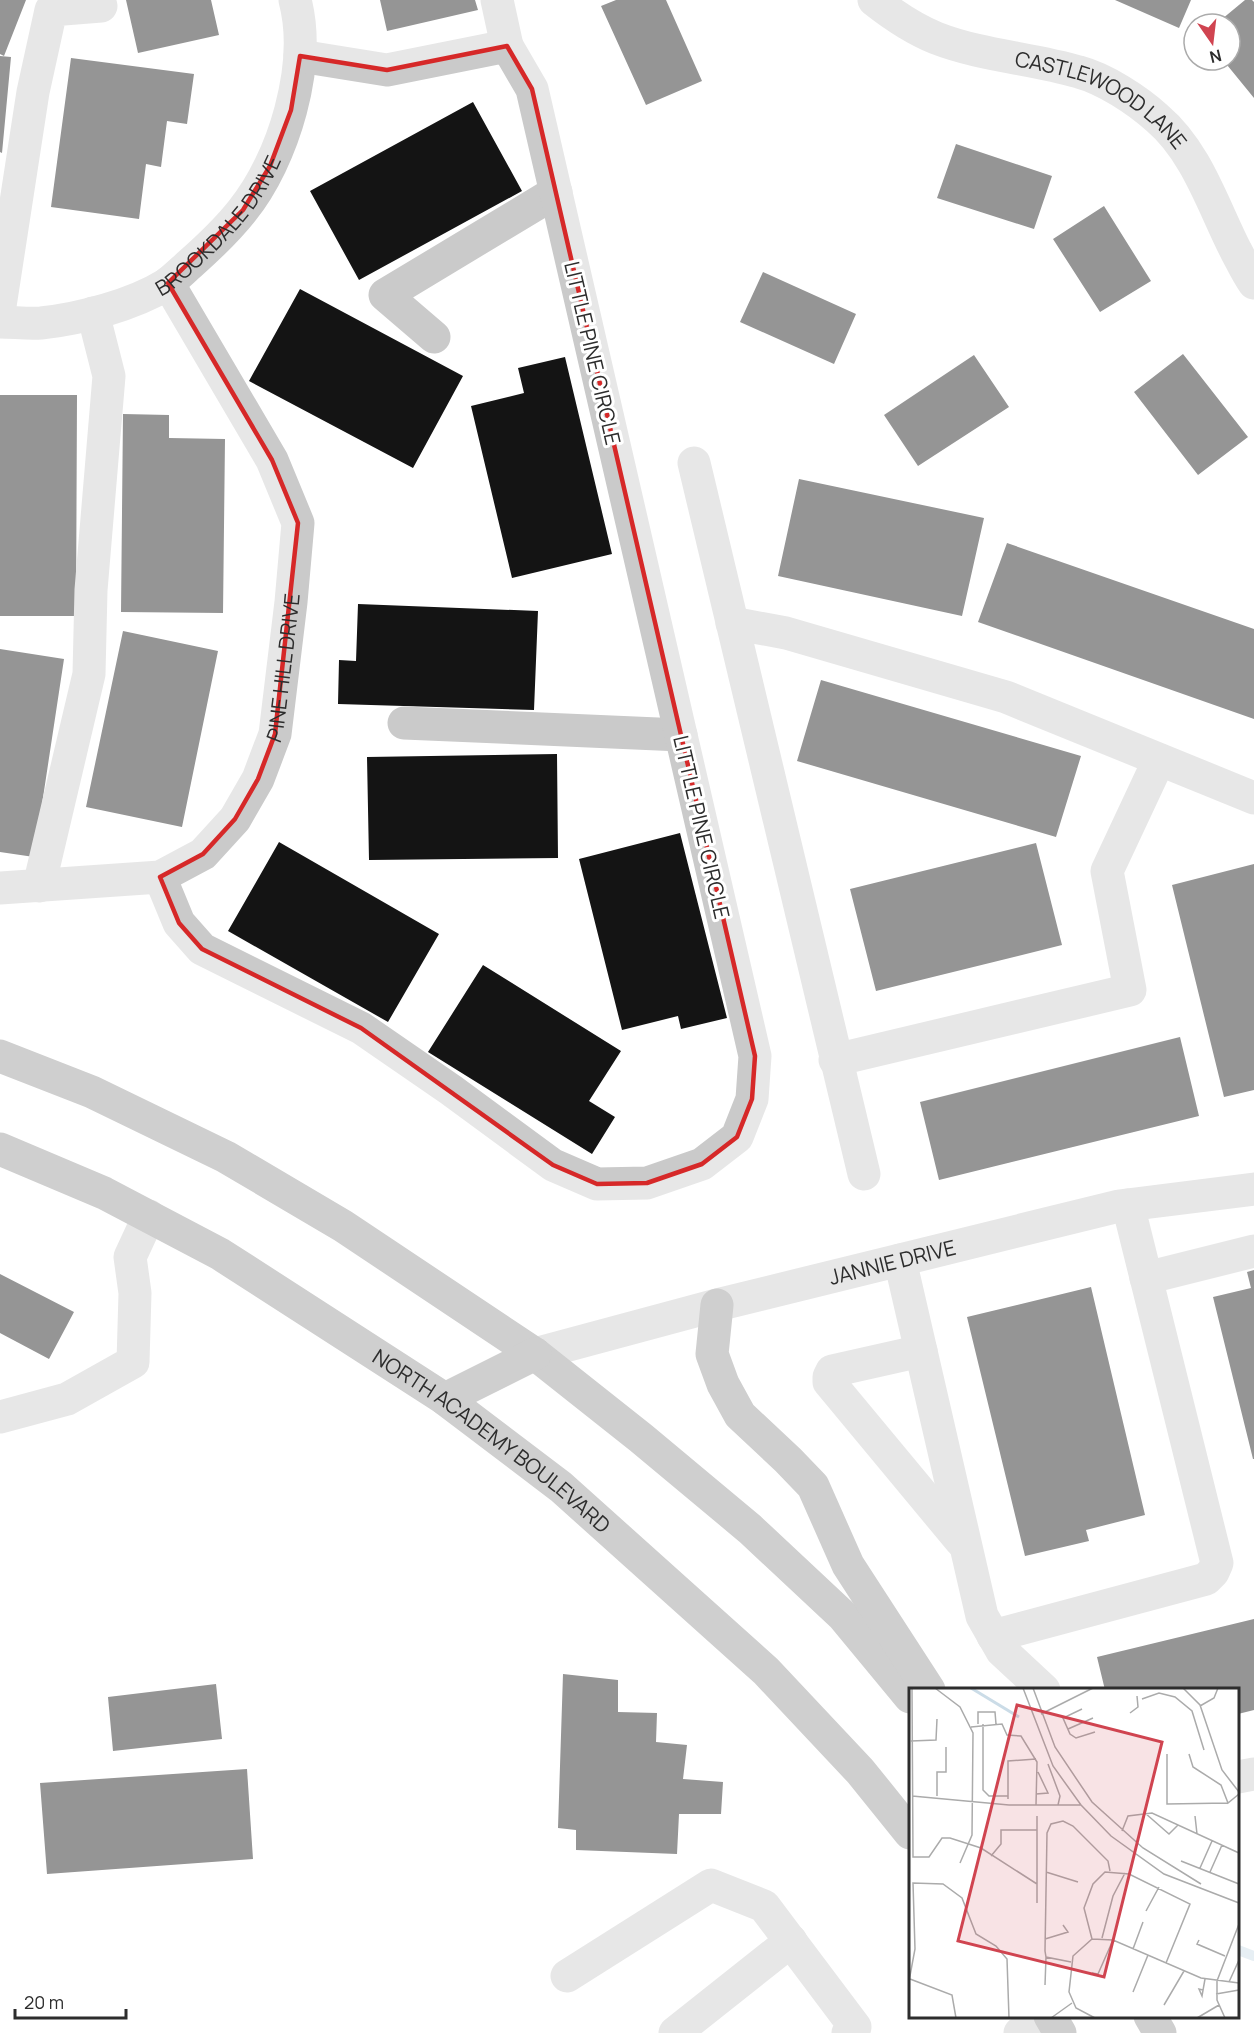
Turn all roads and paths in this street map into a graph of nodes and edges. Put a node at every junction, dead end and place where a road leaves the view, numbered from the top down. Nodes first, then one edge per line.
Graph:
1 (295, 0) edge
2 (497, 0) edge
3 (874, 0) edge
4 (100, 6) dead end
5 (507, 46) junction
6 (300, 56) junction
7 (556, 192) junction
8 (168, 283) junction
9 (1254, 283) edge
10 (0, 306) edge
11 (93, 313) junction
12 (0, 321) edge
13 (434, 337) dead end
14 (694, 464) dead end
15 (732, 623) junction
16 (404, 723) dead end
17 (681, 735) junction
18 (1159, 760) junction
19 (1254, 798) edge
20 (160, 877) junction
21 (39, 886) junction
22 (0, 888) edge
23 (0, 1056) edge
24 (835, 1060) junction
25 (0, 1149) edge
26 (864, 1174) dead end
27 (1254, 1189) edge
28 (1128, 1205) junction
29 (149, 1216) junction
30 (1254, 1251) edge
31 (900, 1260) junction
32 (1146, 1278) junction
33 (717, 1305) junction
34 (921, 1351) junction
35 (535, 1354) junction
36 (445, 1399) junction
37 (0, 1417) edge
38 (966, 1547) junction
39 (993, 1636) junction
40 (928, 1688) edge
41 (1043, 1688) edge
42 (909, 1696) edge
43 (1254, 1774) edge
44 (1239, 1777) edge
45 (909, 1832) edge
46 (790, 1941) junction
47 (567, 1976) dead end
48 (1037, 2018) edge
49 (1051, 2018) edge
50 (1151, 2018) edge
51 (675, 2033) edge
52 (848, 2033) edge
53 (1020, 2033) edge
54 (1060, 2033) edge
55 (1160, 2033) edge

1 - 6 street, BROOKDALE DRIVE
2 - 5 street, LITTLE PINE CIRCLE
3 - 9 street, CASTLEWOOD LANE
4 - 10 street
5 - 6 street
5 - 7 street, LITTLE PINE CIRCLE
6 - 8 street, BROOKDALE DRIVE
7 - 13 street
7 - 17 street, LITTLE PINE CIRCLE
8 - 11 street, BROOKDALE DRIVE
8 - 20 street, PINE HILL DRIVE
11 - 12 street, BROOKDALE DRIVE
11 - 21 street
14 - 15 street
15 - 18 street
15 - 24 street
16 - 17 street
17 - 20 street, LITTLE PINE CIRCLE
18 - 19 street
18 - 24 street
20 - 21 street, PINE HILL DRIVE
21 - 22 street, PINE HILL DRIVE
23 - 35 highway
24 - 26 street
25 - 29 highway, NORTH ACADEMY BOULEVARD
27 - 28 street, JANNIE DRIVE
28 - 31 street, JANNIE DRIVE
28 - 32 street
29 - 36 highway, NORTH ACADEMY BOULEVARD
29 - 37 street
30 - 32 street
31 - 33 street, JANNIE DRIVE
31 - 34 street
32 - 39 street
33 - 35 street, JANNIE DRIVE
33 - 40 highway
34 - 38 street
34 - 38 street
35 - 36 highway
35 - 42 highway
36 - 45 highway, NORTH ACADEMY BOULEVARD
38 - 39 street
39 - 41 street
43 - 44 street
46 - 47 street
46 - 51 street
46 - 52 street
48 - 53 street
49 - 54 highway
50 - 55 highway

